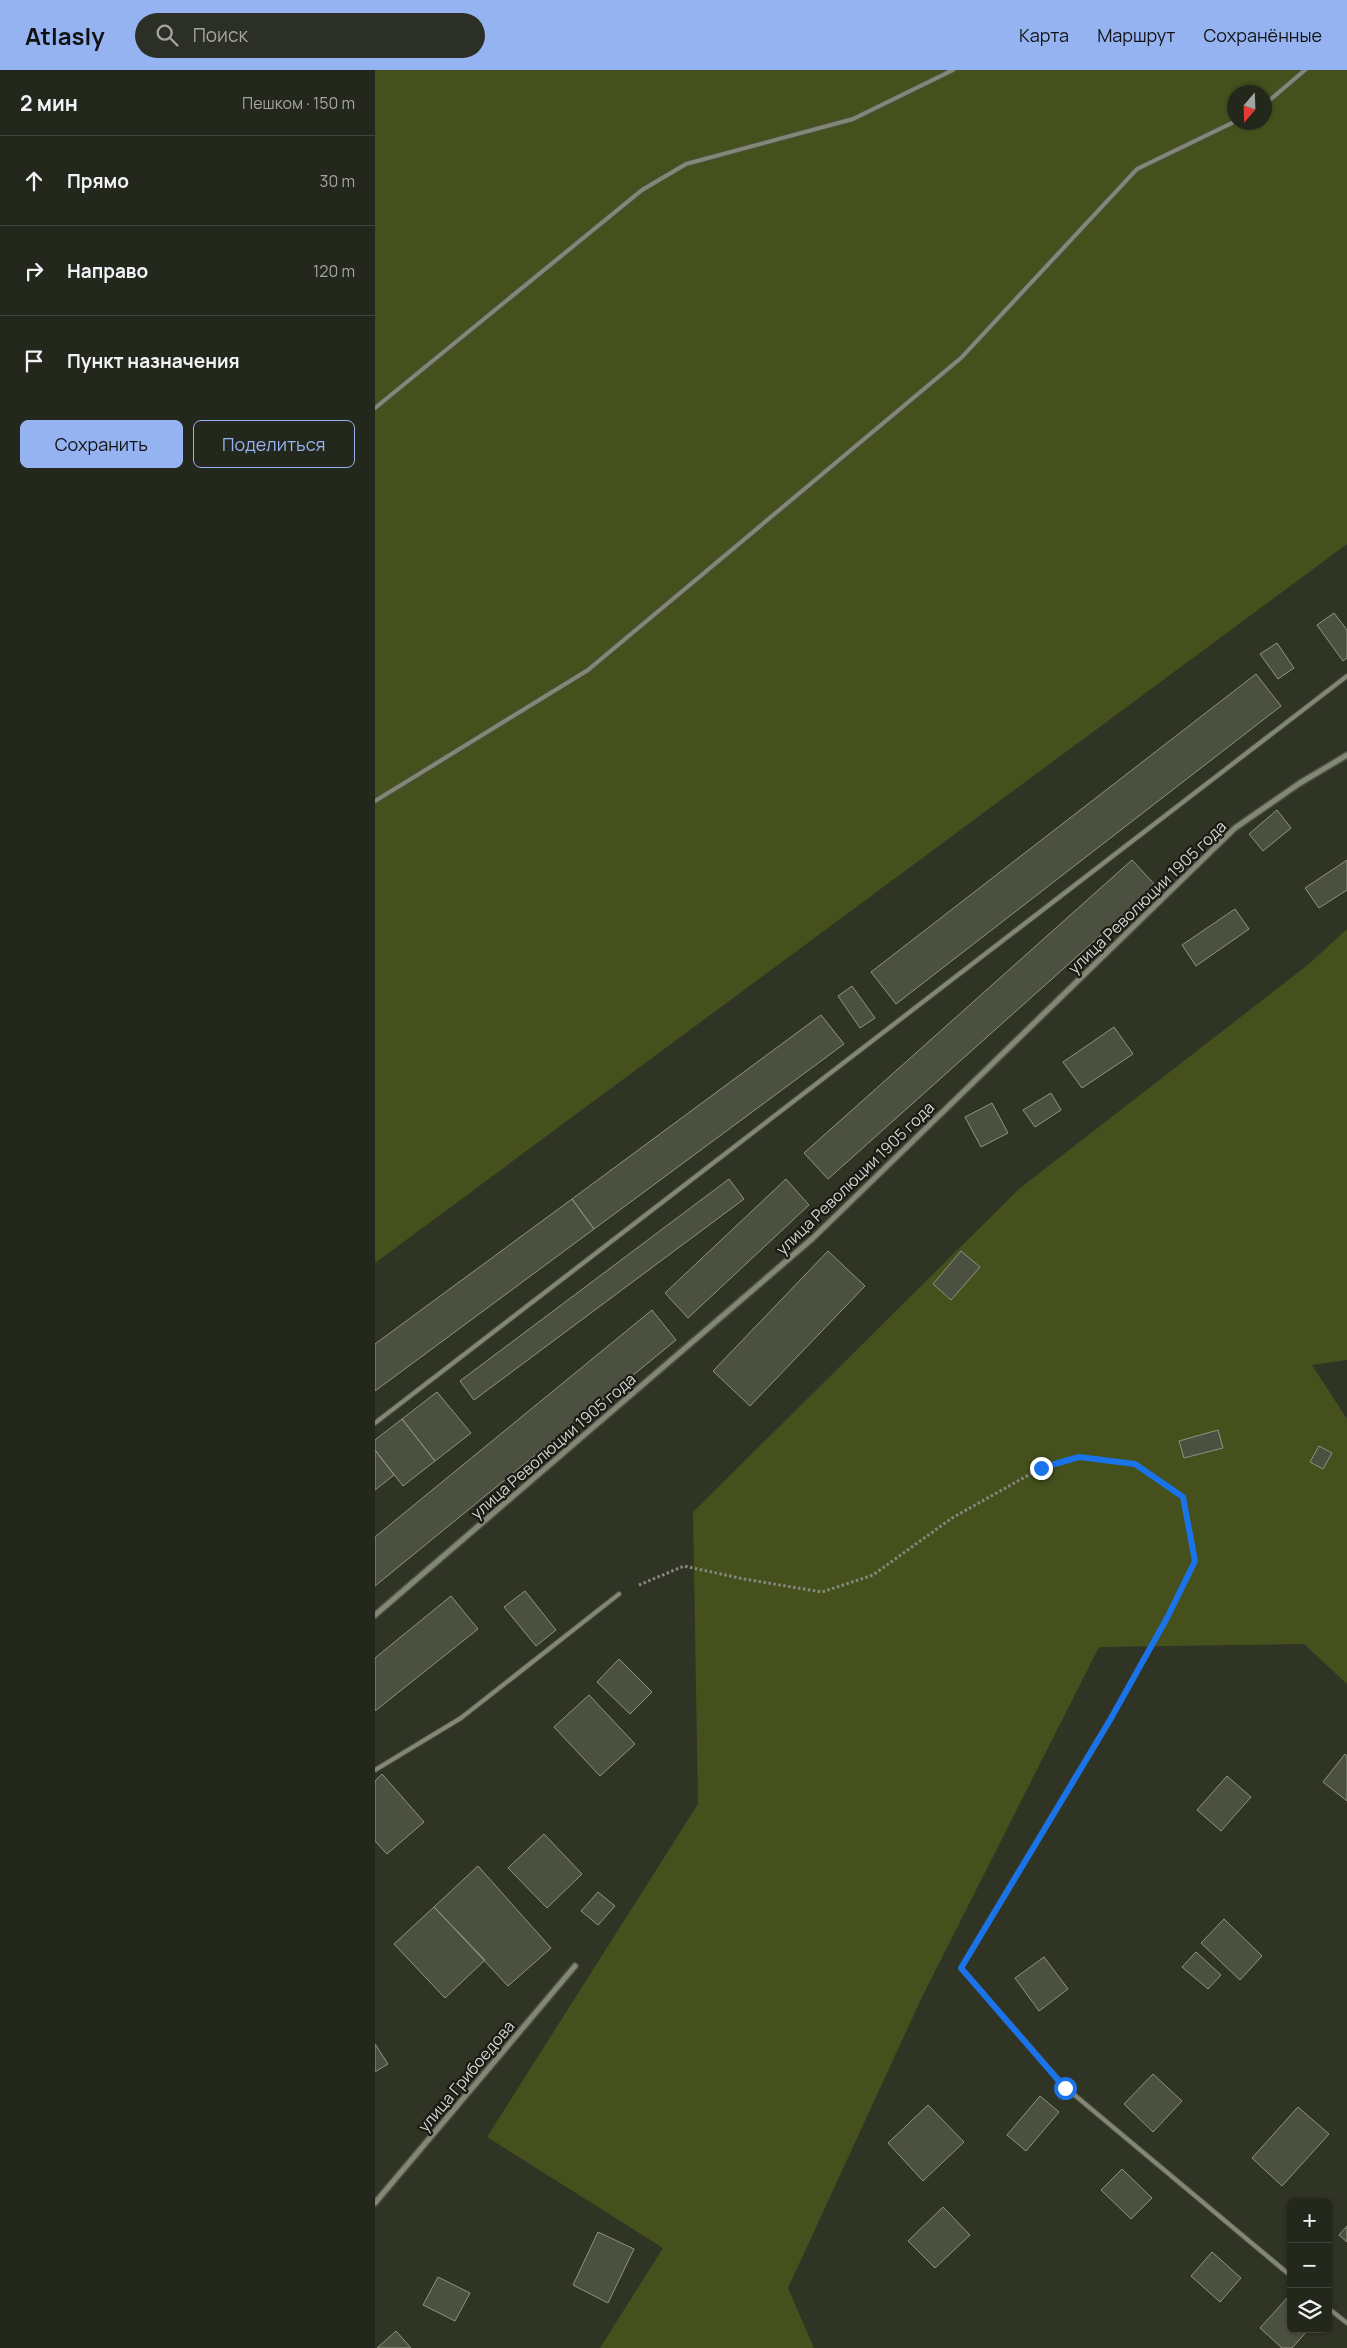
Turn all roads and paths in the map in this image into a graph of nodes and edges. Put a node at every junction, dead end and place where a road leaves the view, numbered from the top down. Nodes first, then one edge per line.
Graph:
1 (953, 70) edge
2 (1305, 70) edge
3 (1272, 99) edge
4 (1227, 126) edge
5 (375, 408) edge
6 (1347, 676) edge
7 (1347, 755) edge
8 (375, 802) edge
9 (375, 1423) edge
10 (619, 1594) joint
11 (375, 1615) edge
12 (1110, 1720) joint
13 (375, 1770) edge
14 (575, 1966) dead end
15 (375, 2203) edge
16 (1287, 2273) edge
17 (1332, 2311) edge
18 (1347, 2324) edge

1 - 5 lane
2 - 3 lane
4 - 8 lane
6 - 9 lane
7 - 11 street, улица Революции 1905 года
10 - 12 path
10 - 13 lane
12 - 16 lane
14 - 15 street, улица Грибоедова
17 - 18 lane

